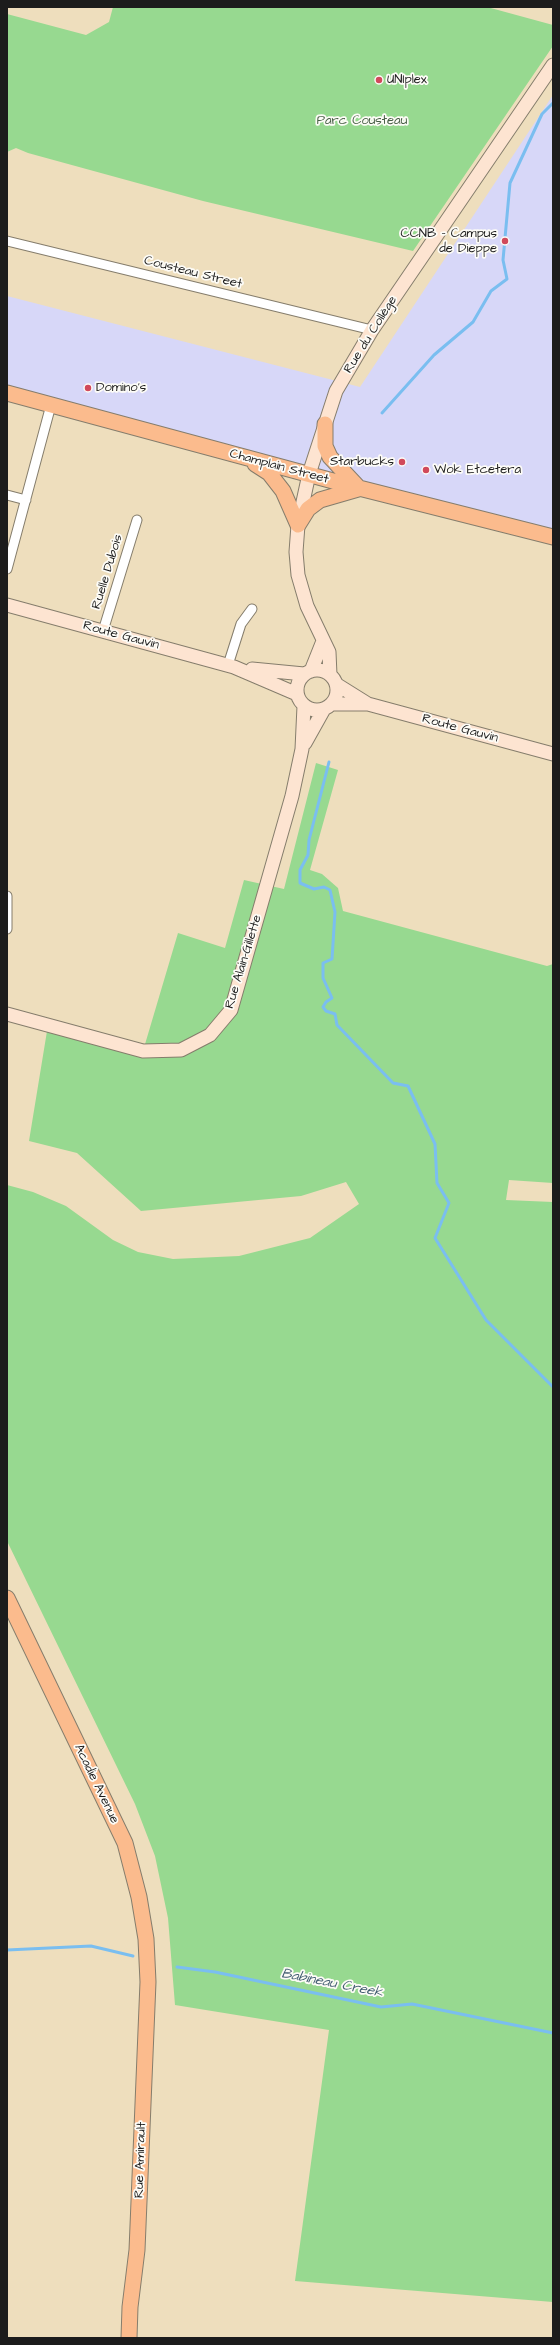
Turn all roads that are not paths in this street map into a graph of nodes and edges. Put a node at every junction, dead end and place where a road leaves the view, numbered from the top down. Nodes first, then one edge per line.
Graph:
1 (553, 65) edge
2 (7, 241) edge
3 (372, 330) junction
4 (7, 393) edge
5 (51, 405) junction
6 (325, 424) junction
7 (244, 457) junction
8 (309, 474) junction
9 (359, 488) junction
10 (7, 495) edge
11 (26, 500) junction
12 (137, 520) dead end
13 (298, 525) junction
14 (553, 536) edge
15 (7, 568) edge
16 (7, 605) edge
17 (252, 609) dead end
18 (103, 631) junction
19 (323, 641) junction
20 (231, 666) junction
21 (308, 672) junction
22 (333, 680) junction
23 (297, 694) junction
24 (368, 704) junction
25 (304, 706) junction
26 (327, 707) junction
27 (302, 749) junction
28 (553, 754) edge
29 (7, 896) edge
30 (7, 929) edge
31 (7, 1014) edge
32 (7, 1598) edge
33 (148, 1982) joint
34 (129, 2338) edge

1 - 3 street, Rue du Collège
2 - 3 street, Cousteau Street
3 - 6 street, Rue du Collège
4 - 5 main road, Champlain Street
5 - 7 main road, Champlain Street
5 - 11 street
6 - 8 street, Rue du Collège
6 - 9 main road
7 - 8 main road, Champlain Street
7 - 13 main road
8 - 9 main road, Champlain Street
8 - 13 street, Rue du Collège
9 - 13 main road
9 - 14 main road, Champlain Street
10 - 11 street
11 - 15 street
12 - 18 street, Ruelle Dubois
13 - 19 street, Rue du Collège
16 - 18 street, Route Gauvin
17 - 20 street
18 - 20 street, Route Gauvin
19 - 21 street
19 - 22 street, Rue du Collège
20 - 21 street, Route Gauvin
20 - 23 street, Route Gauvin
21 - 22 street
21 - 23 street
22 - 24 street, Route Gauvin
22 - 26 street
23 - 25 street
24 - 26 street, Route Gauvin
24 - 28 street, Route Gauvin
25 - 26 street
25 - 27 street, Rue Alain-Gillette
26 - 27 street, Rue Alain-Gillette
27 - 31 street, Rue Alain-Gillette
29 - 30 street
32 - 33 main road, Acadie Avenue
33 - 34 main road, Rue Amirault

